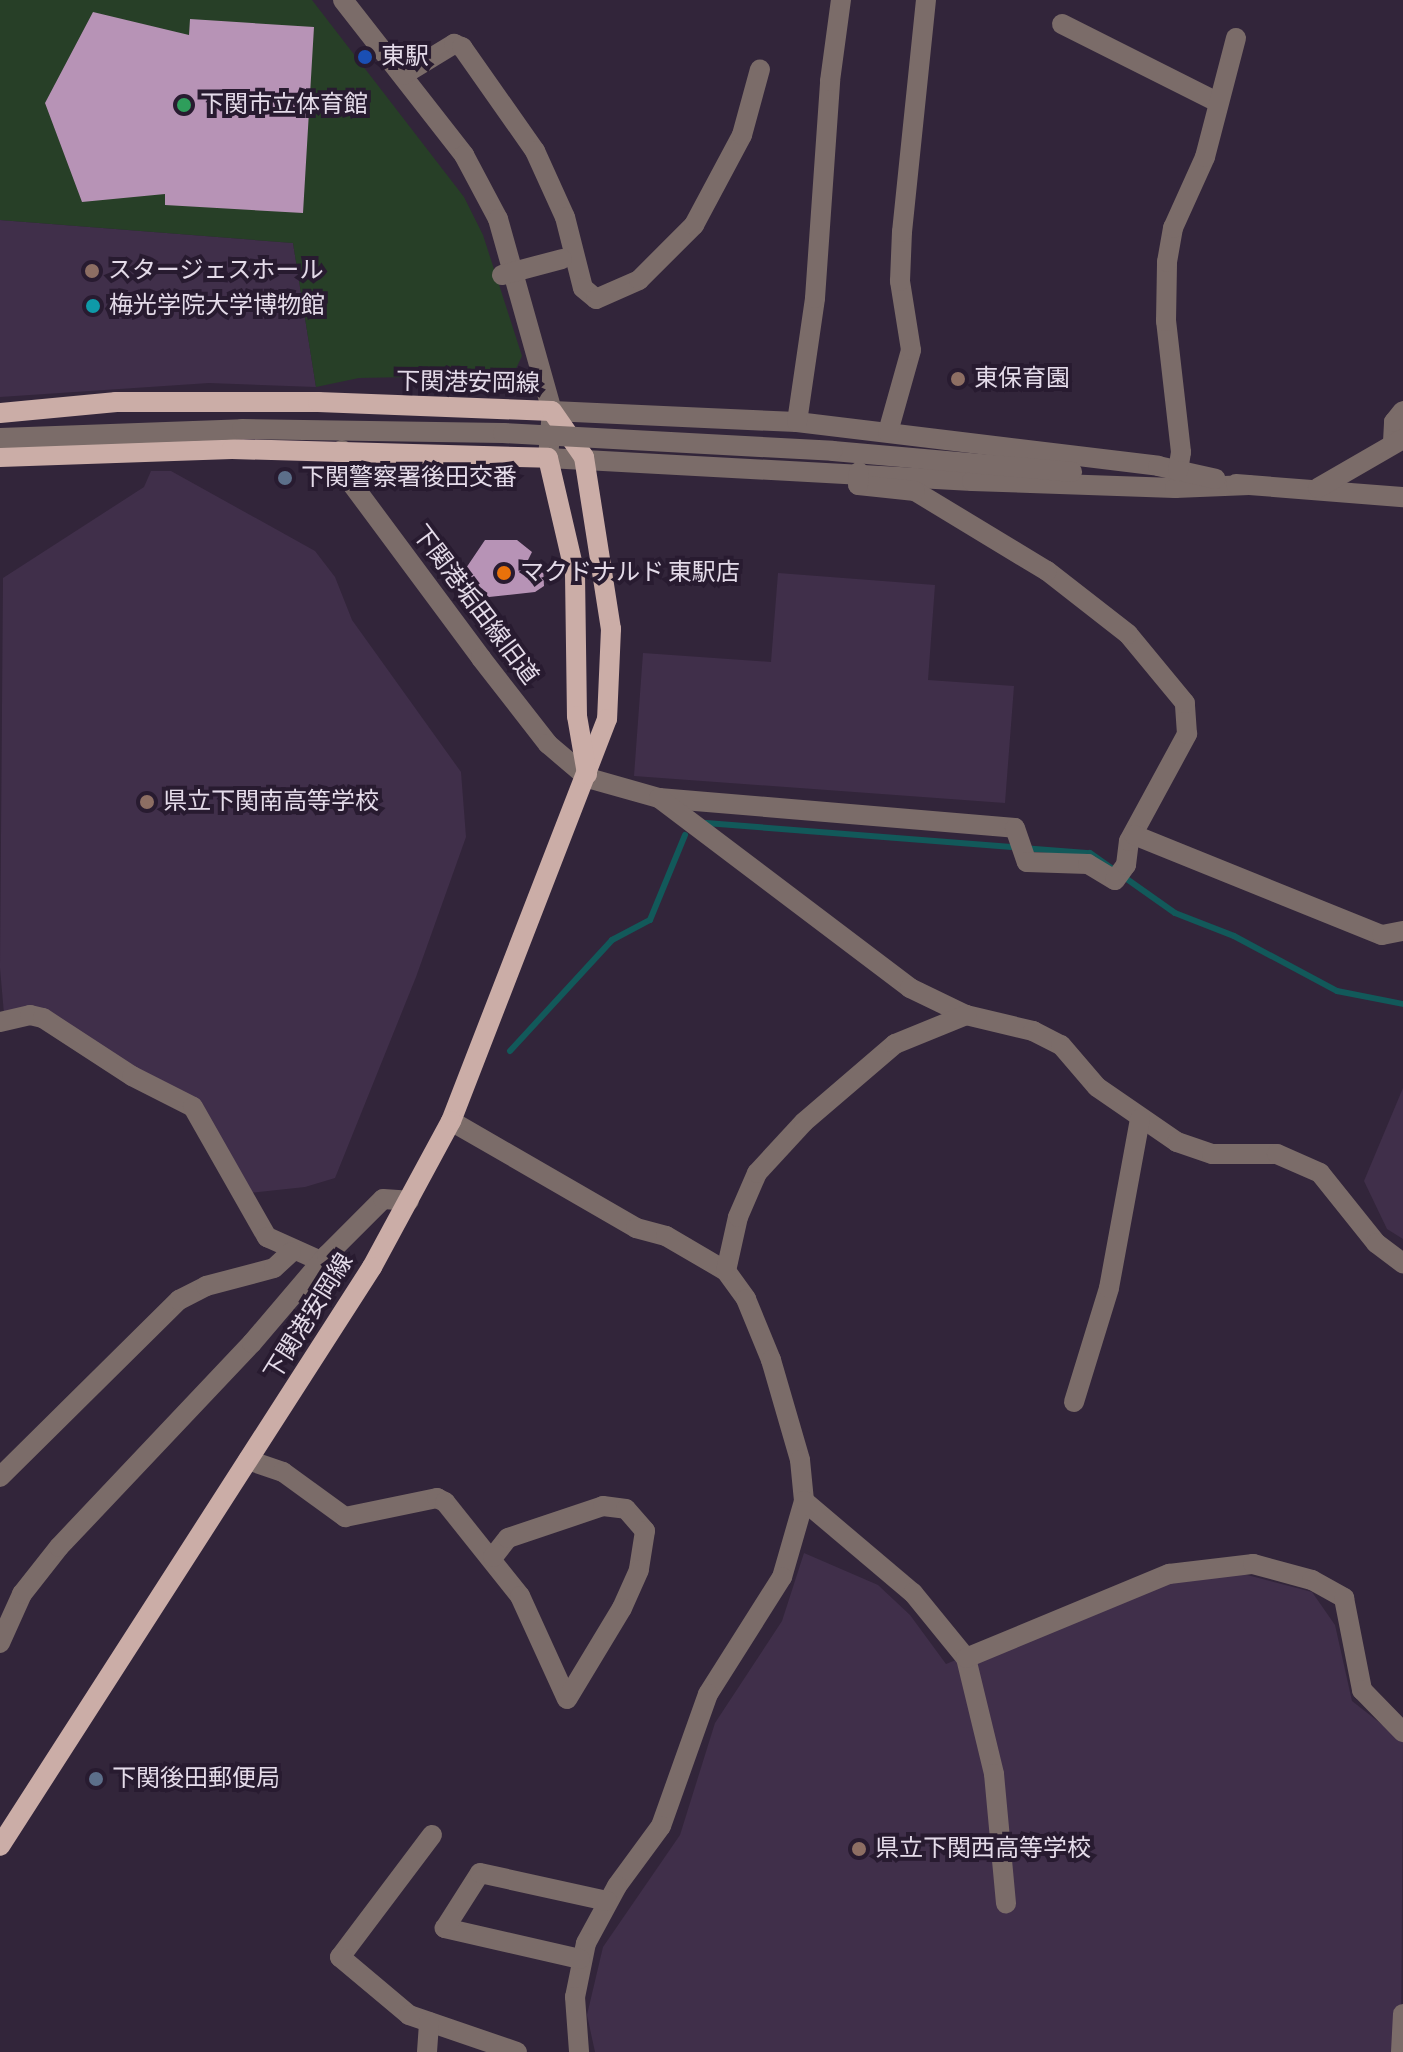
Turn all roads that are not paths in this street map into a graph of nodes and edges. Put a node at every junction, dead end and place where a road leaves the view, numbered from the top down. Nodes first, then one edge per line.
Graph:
1 (343, 0) edge
2 (841, 0) edge
3 (926, 0) edge
4 (1062, 24) dead end
5 (1236, 38) dead end
6 (760, 69) dead end
7 (403, 75) junction
8 (1217, 102) junction
9 (570, 257) junction
10 (502, 275) dead end
11 (552, 411) junction
12 (1403, 411) edge
13 (0, 413) edge
14 (797, 422) junction
15 (888, 432) junction
16 (0, 438) edge
17 (1398, 440) edge
18 (342, 450) junction
19 (0, 457) edge
20 (584, 457) junction
21 (548, 458) junction
22 (1178, 471) junction
23 (859, 472) junction
24 (1249, 485) junction
25 (1318, 488) junction
26 (1403, 497) edge
27 (588, 778) junction
28 (659, 798) junction
29 (1134, 835) junction
30 (1403, 931) edge
31 (966, 1015) junction
32 (0, 1022) edge
33 (1140, 1119) junction
34 (451, 1121) junction
35 (409, 1201) junction
36 (291, 1252) junction
37 (323, 1262) junction
38 (1403, 1263) edge
39 (726, 1271) junction
40 (1074, 1402) dead end
41 (248, 1460) junction
42 (0, 1477) edge
43 (804, 1501) junction
44 (493, 1557) junction
45 (0, 1643) edge
46 (966, 1658) junction
47 (1403, 1732) edge
48 (432, 1835) dead end
49 (0, 1846) edge
50 (607, 1901) junction
51 (1006, 1903) dead end
52 (580, 1959) junction
53 (1403, 2014) edge
54 (429, 2022) junction
55 (1402, 2043) edge
56 (427, 2052) edge
57 (517, 2052) edge
58 (579, 2052) edge

1 - 7 street
2 - 14 street
3 - 15 street
4 - 8 street
5 - 8 street
6 - 9 street
7 - 9 street
7 - 11 street
8 - 22 street
9 - 10 street, bridge
11 - 13 main road, 下関港安岡線
11 - 14 street
11 - 20 main road, 下関港安岡線
11 - 21 street
12 - 17 street
14 - 15 street
15 - 22 street
16 - 24 street, bridge
17 - 25 street
18 - 19 main road
18 - 21 main road
18 - 27 street, 下関港垢田線旧道
20 - 21 street
20 - 23 street
20 - 27 main road, 下関港安岡線
21 - 27 main road
22 - 24 street
23 - 24 street
23 - 29 street
24 - 25 street
25 - 26 street
27 - 28 street
27 - 34 main road, 下関港安岡線
28 - 29 street
28 - 31 street
29 - 30 street
31 - 33 street
31 - 39 street
32 - 36 street
33 - 38 street
33 - 40 street
34 - 35 main road, 下関港安岡線
34 - 39 street
35 - 37 street
35 - 41 main road, 下関港安岡線
36 - 37 street
36 - 42 street
37 - 45 street
39 - 43 street
41 - 44 street
41 - 49 main road, 下関港安岡線
43 - 46 street
43 - 50 street
44 - 44 street
46 - 47 street
46 - 51 street
48 - 54 street
50 - 52 street
50 - 52 street
52 - 58 street
53 - 55 street
54 - 56 street
54 - 57 street

